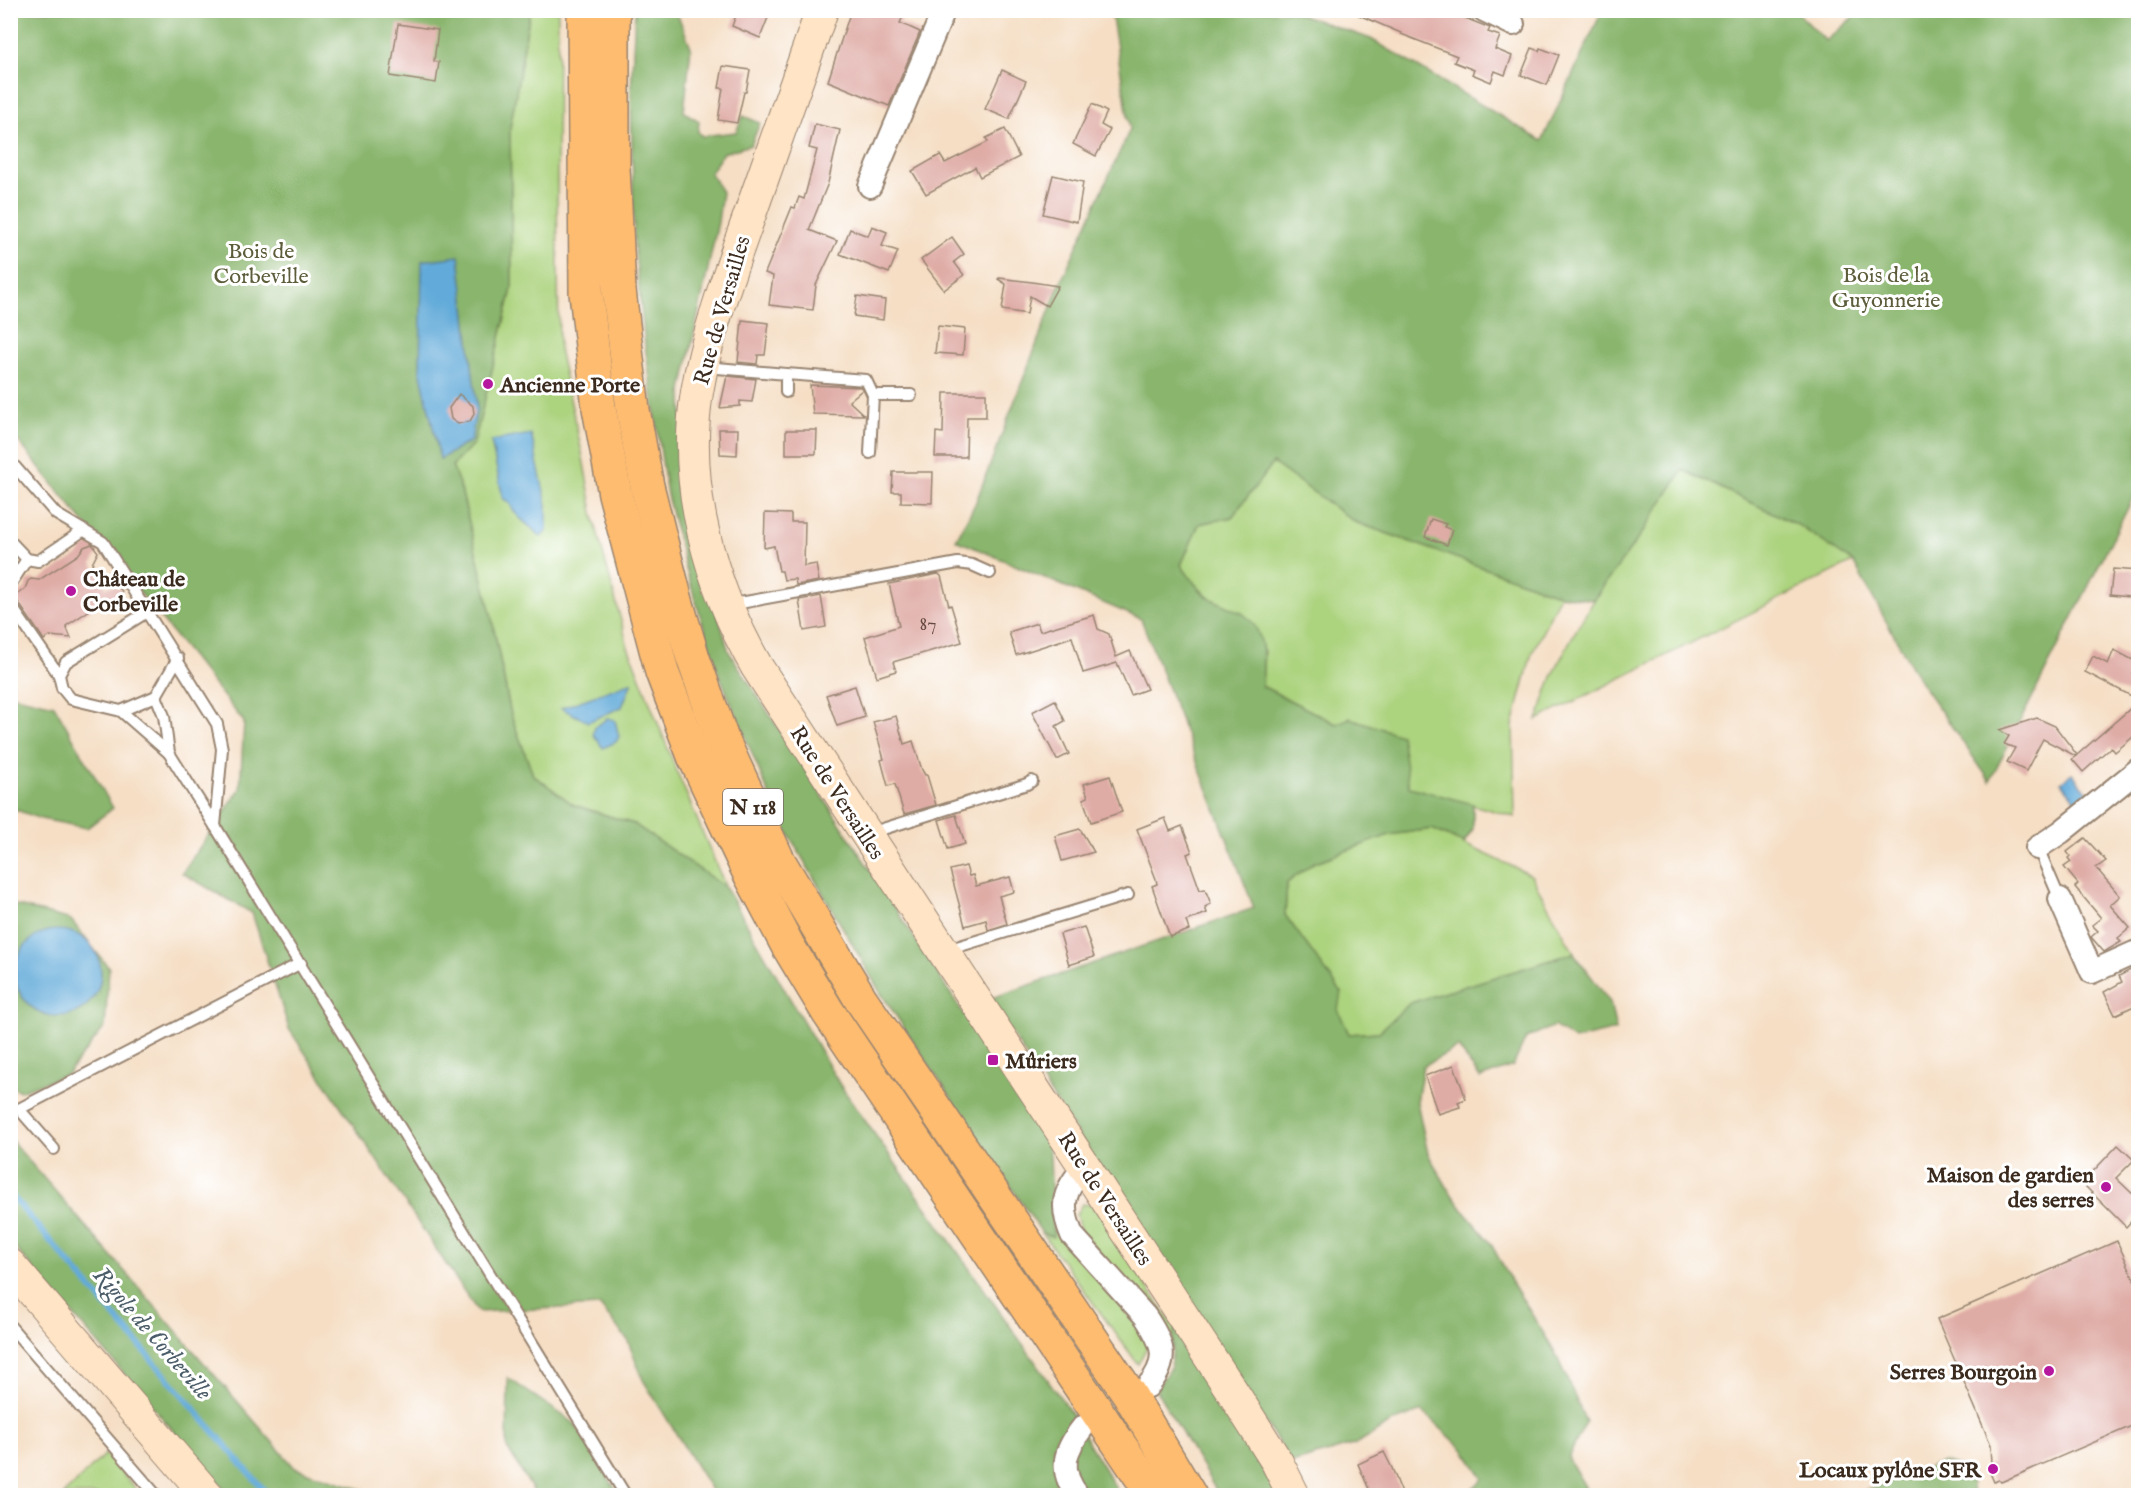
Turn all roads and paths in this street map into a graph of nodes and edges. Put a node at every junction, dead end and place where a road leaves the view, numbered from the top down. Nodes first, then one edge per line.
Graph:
1 (584, 10) edge
2 (613, 10) edge
3 (822, 10) edge
4 (944, 10) edge
5 (1484, 10) edge
6 (1513, 24) dead end
7 (870, 186) dead end
8 (703, 366) junction
9 (786, 374) junction
10 (786, 392) dead end
11 (911, 395) dead end
12 (873, 396) junction
13 (870, 453) dead end
14 (10, 461) edge
15 (84, 530) junction
16 (10, 541) edge
17 (27, 559) junction
18 (990, 573) dead end
19 (10, 585) edge
20 (10, 604) edge
21 (725, 606) junction
22 (147, 612) junction
23 (178, 658) junction
24 (60, 675) junction
25 (156, 696) junction
26 (121, 711) junction
27 (169, 753) junction
28 (2139, 770) edge
29 (1032, 781) dead end
30 (215, 826) junction
31 (866, 834) junction
32 (2037, 848) joint
33 (2058, 894) joint
34 (1128, 895) dead end
35 (943, 951) junction
36 (2139, 956) edge
37 (301, 963) junction
38 (54, 1149) dead end
39 (1085, 1167) junction
40 (10, 1264) edge
41 (10, 1326) edge
42 (1148, 1386) dead end
43 (1083, 1427) dead end
44 (157, 1496) edge
45 (208, 1496) edge
46 (626, 1496) edge
47 (1078, 1496) edge
48 (1154, 1496) edge
49 (1190, 1496) edge
50 (1294, 1496) edge

1 - 48 highway, N 118
2 - 49 highway, N 118
3 - 8 main road, Rue de Versailles
4 - 7 street
5 - 6 street
8 - 9 lane
8 - 21 main road, Rue de Versailles
9 - 10 lane
9 - 12 lane
11 - 12 lane
12 - 13 lane
14 - 15 lane
15 - 17 lane
15 - 22 lane
16 - 17 lane
17 - 19 lane
18 - 21 lane
20 - 24 lane
21 - 31 main road, Rue de Versailles
22 - 23 lane
22 - 24 lane
23 - 25 lane
23 - 30 lane
24 - 26 lane
25 - 26 lane
25 - 27 lane
26 - 27 lane
27 - 30 lane
28 - 32 street
29 - 31 lane
30 - 37 lane
31 - 35 main road, Rue de Versailles
32 - 33 lane
33 - 36 street
34 - 35 lane
35 - 39 main road, Rue de Versailles
37 - 38 lane
37 - 46 lane
39 - 42 street
39 - 50 main road, Rue de Versailles
40 - 45 main road
41 - 44 lane
43 - 47 street

